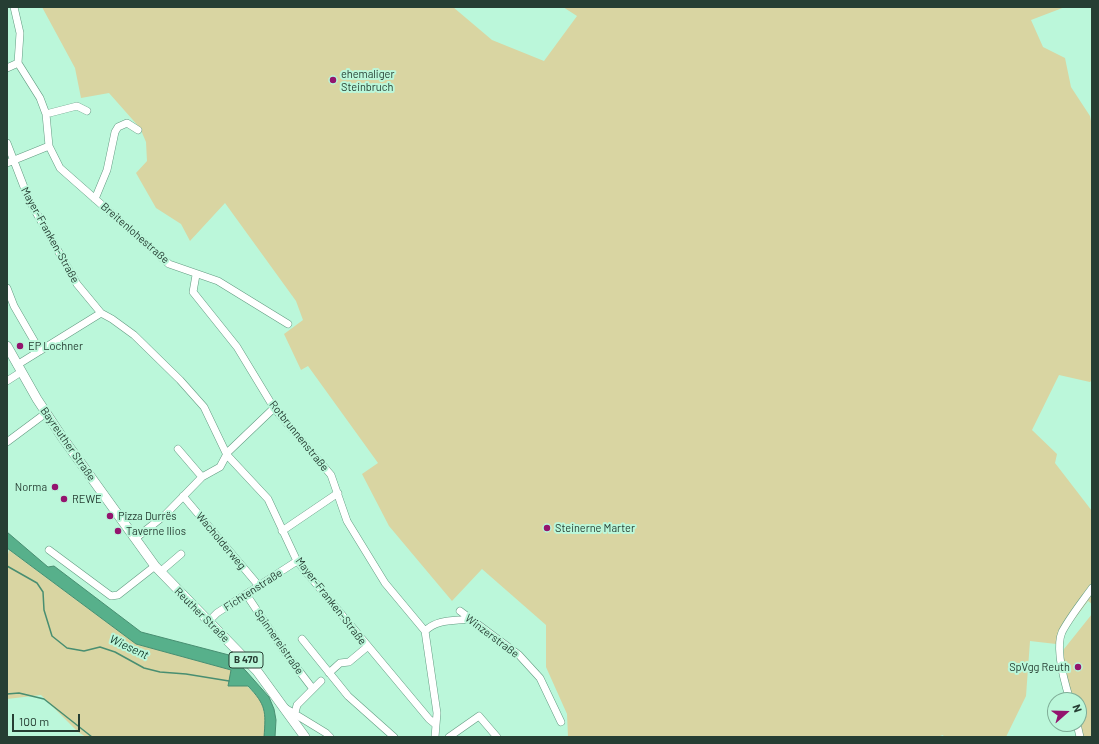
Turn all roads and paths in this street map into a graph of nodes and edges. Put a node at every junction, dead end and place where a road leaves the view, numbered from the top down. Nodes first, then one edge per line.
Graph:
1 (14, 7) edge
2 (18, 64) junction
3 (7, 68) edge
4 (87, 111) dead end
5 (46, 114) junction
6 (138, 130) dead end
7 (7, 143) edge
8 (49, 146) junction
9 (10, 162) edge
10 (95, 199) junction
11 (196, 275) junction
12 (7, 288) edge
13 (101, 314) junction
14 (288, 324) dead end
15 (7, 346) edge
16 (40, 351) junction
17 (19, 369) junction
18 (7, 381) edge
19 (274, 408) junction
20 (46, 412) junction
21 (7, 442) edge
22 (178, 449) dead end
23 (227, 455) junction
24 (202, 477) junction
25 (338, 493) junction
26 (183, 496) junction
27 (282, 531) junction
28 (136, 538) junction
29 (49, 550) dead end
30 (181, 554) dead end
31 (298, 561) junction
32 (158, 569) junction
33 (259, 586) junction
34 (1092, 588) edge
35 (246, 594) junction
36 (460, 611) dead end
37 (469, 619) junction
38 (209, 621) junction
39 (425, 631) junction
40 (302, 639) dead end
41 (367, 647) junction
42 (329, 673) junction
43 (321, 681) dead end
44 (313, 689) junction
45 (1068, 692) edge
46 (285, 708) junction
47 (295, 713) junction
48 (561, 722) dead end
49 (435, 724) junction
50 (305, 737) edge
51 (330, 737) edge
52 (394, 737) edge
53 (435, 737) edge
54 (449, 737) edge
55 (497, 737) edge

1 - 2 street
2 - 3 street
2 - 5 street, Breitenlohestraße
4 - 5 street
5 - 8 street, Breitenlohestraße
6 - 10 street
7 - 9 street, Mayer-Franken-Straße
8 - 9 street
8 - 10 street, Breitenlohestraße
9 - 13 street, Mayer-Franken-Straße
10 - 11 street, Breitenlohestraße
11 - 14 street, Breitenlohestraße
11 - 19 street, Rotbrunnenstraße
12 - 16 street
13 - 16 street
13 - 23 street, Mayer-Franken-Straße
15 - 17 main road, Bayreuther Straße / B 470
16 - 17 street
17 - 18 street
17 - 20 main road, Bayreuther Straße / B 470
19 - 23 street
19 - 25 street, Rotbrunnenstraße
20 - 21 street
20 - 28 main road, Bayreuther Straße / B 470
22 - 24 street
23 - 24 street
23 - 27 street, Mayer-Franken-Straße
24 - 26 street
25 - 27 street
25 - 39 street, Rotbrunnenstraße
26 - 28 street
26 - 33 street, Wacholderweg
27 - 31 street, Mayer-Franken-Straße
28 - 32 main road, Reuther Straße / B 470
29 - 32 street
30 - 32 street
31 - 33 street, Fichtenstraße
31 - 41 street, Mayer-Franken-Straße
32 - 38 main road, Reuther Straße / B 470
33 - 35 street, Fichtenstraße
34 - 45 street
35 - 38 street, Fichtenstraße
35 - 44 street, Spinnereistraße
36 - 37 street, Winzerstraße
37 - 39 street
37 - 48 street, Winzerstraße
38 - 46 main road, Reuther Straße / B 470
39 - 49 street
40 - 42 street
41 - 42 street
41 - 49 street, Mayer-Franken-Straße
42 - 52 street
43 - 44 street
44 - 47 street
46 - 47 street, Reuther Straße
46 - 50 main road, Reuther Straße / B 470
47 - 51 street, Reuther Straße
49 - 53 street
54 - 55 street

